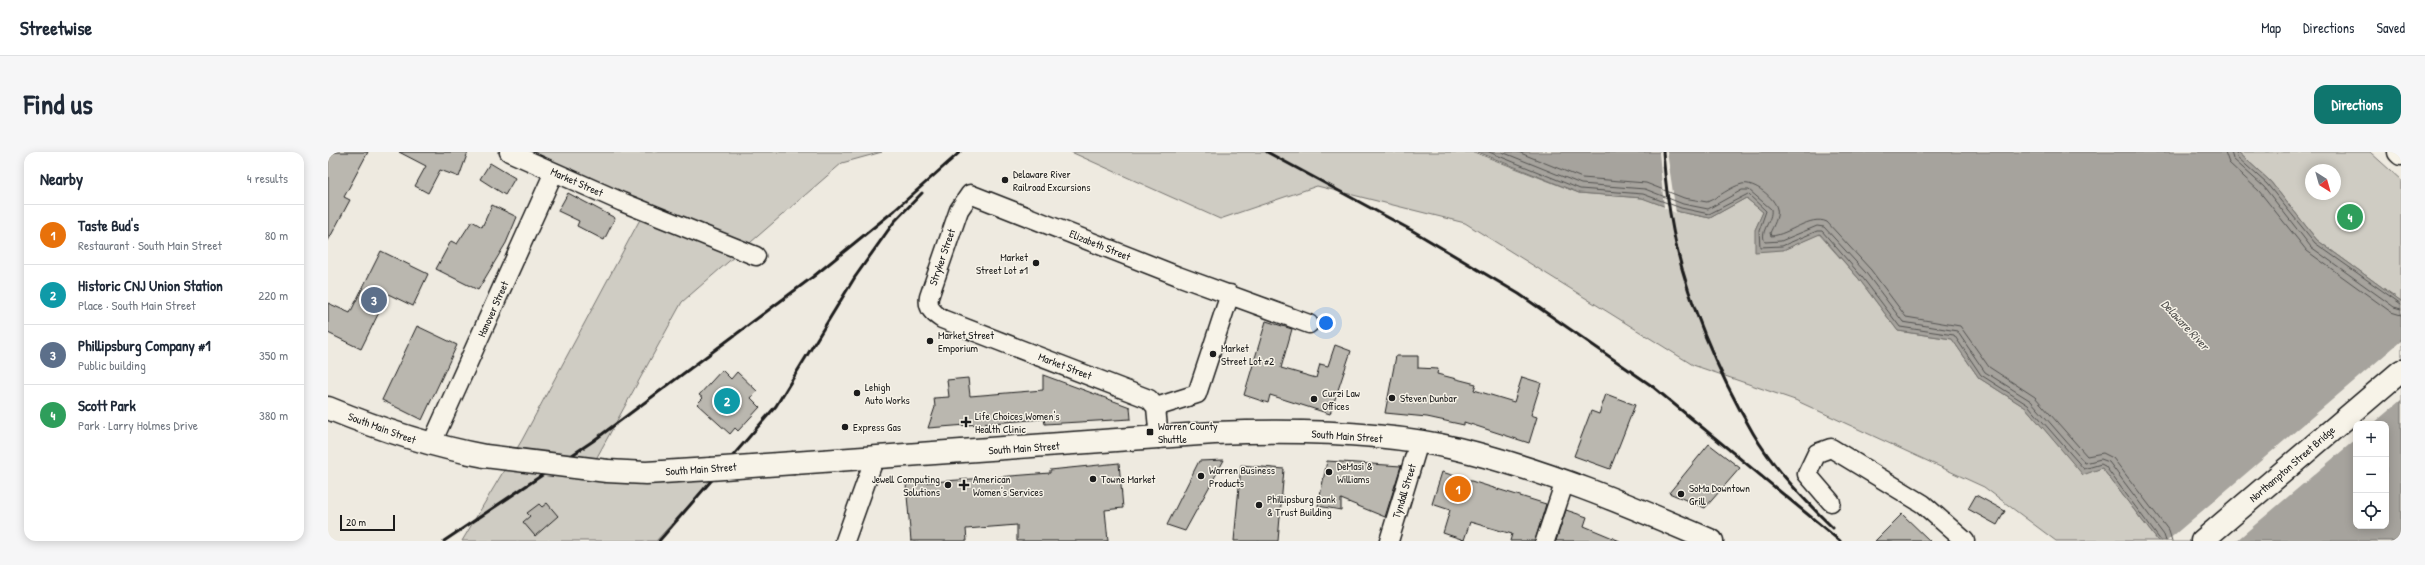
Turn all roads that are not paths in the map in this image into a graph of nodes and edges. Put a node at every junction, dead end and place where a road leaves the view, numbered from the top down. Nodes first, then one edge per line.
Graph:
1 (509, 152) edge
2 (554, 172) junction
3 (970, 194) joint
4 (756, 256) dead end
5 (1230, 294) junction
6 (942, 319) joint
7 (1309, 324) dead end
8 (2401, 371) edge
9 (1156, 407) junction
10 (328, 408) edge
11 (1159, 439) junction
12 (1419, 442) junction
13 (431, 445) junction
14 (875, 457) junction
15 (1565, 481) junction
16 (1831, 502) dead end
17 (845, 541) edge
18 (1389, 541) edge
19 (1545, 541) edge
20 (1712, 541) edge
21 (1965, 541) edge
22 (2202, 541) edge

1 - 2 street, Market Street
2 - 4 street, Market Street
2 - 13 street, Hanover Street
3 - 5 street, Elizabeth Street
3 - 6 street, Stryker Street
5 - 7 street, Elizabeth Street
5 - 9 street
6 - 9 street, Market Street
8 - 22 main road, Northampton Street Bridge
9 - 11 street
10 - 13 main road, South Main Street
11 - 12 main road, South Main Street
11 - 14 main road, South Main Street
12 - 15 main road, South Main Street
12 - 18 street, Tyndall Street
13 - 14 main road, South Main Street, bridge
14 - 17 street
15 - 19 street
15 - 20 main road, South Main Street
16 - 21 street

